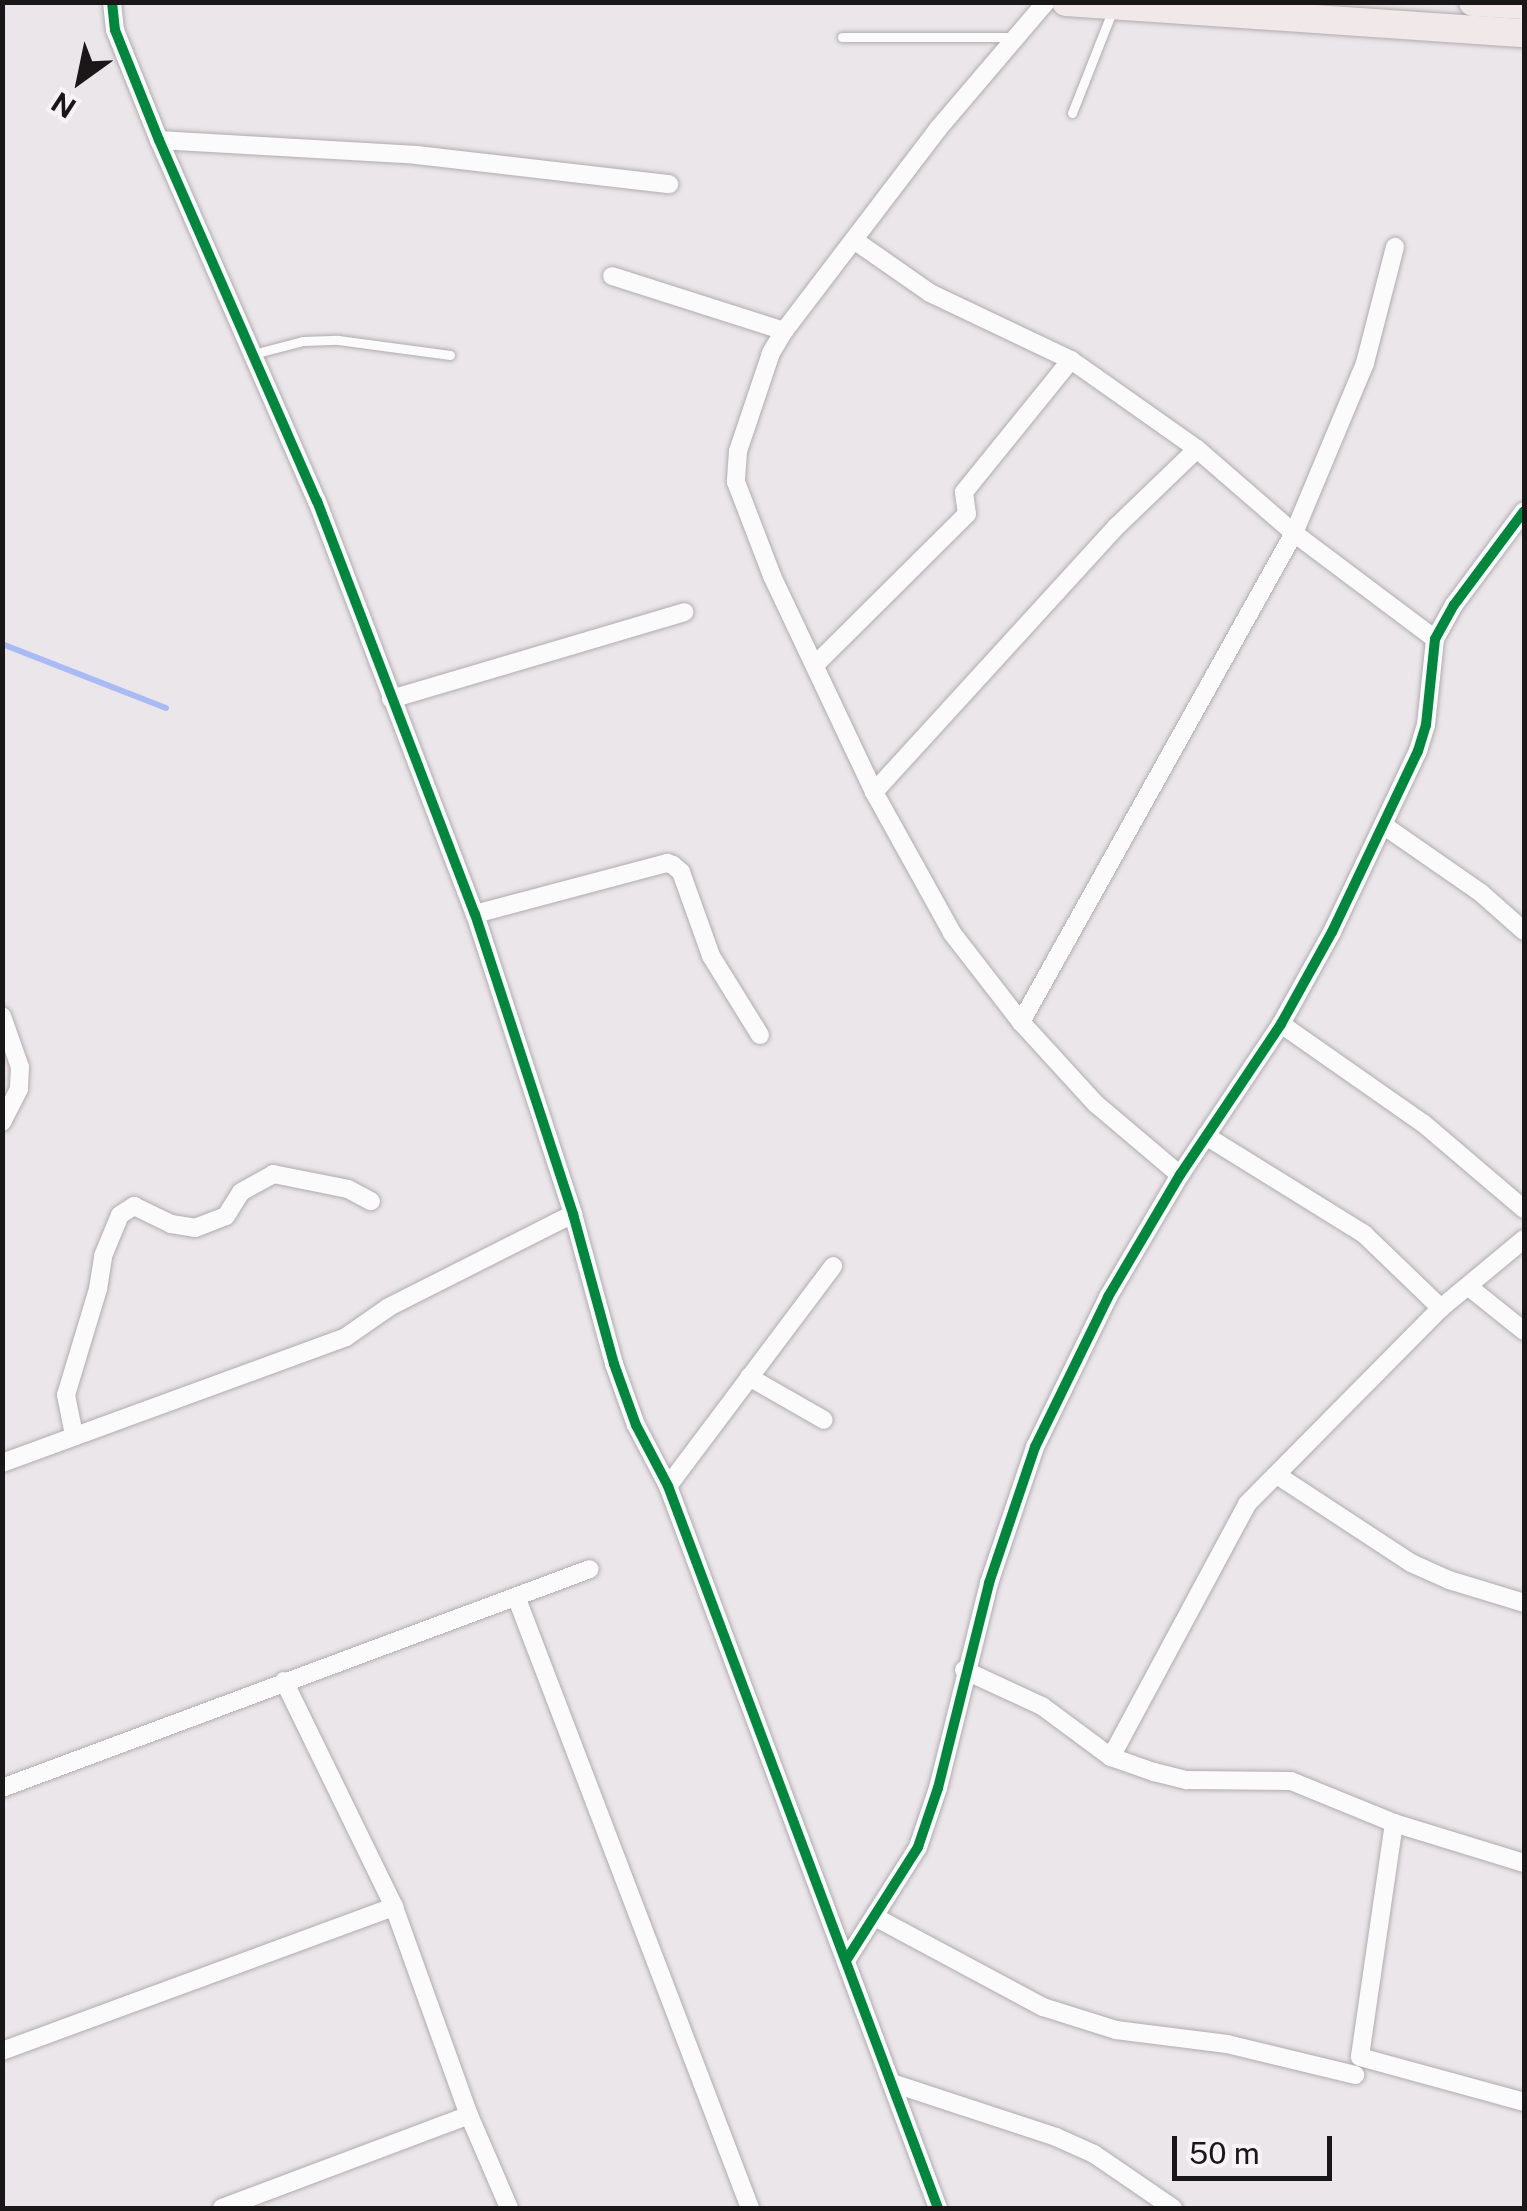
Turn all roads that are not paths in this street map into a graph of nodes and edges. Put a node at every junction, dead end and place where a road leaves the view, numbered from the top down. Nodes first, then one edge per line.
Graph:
1 (112, 2) edge
2 (1046, 2) edge
3 (1066, 2) edge
4 (1473, 2) edge
5 (1114, 6) junction
6 (1524, 6) edge
7 (1524, 33) edge
8 (842, 37) dead end
9 (1014, 37) junction
10 (1072, 113) dead end
11 (159, 140) junction
12 (669, 184) dead end
13 (854, 240) junction
14 (1395, 246) dead end
15 (612, 276) dead end
16 (784, 332) junction
17 (250, 354) junction
18 (450, 356) dead end
19 (1071, 360) junction
20 (1197, 449) junction
21 (1524, 510) edge
22 (1294, 532) junction
23 (684, 612) dead end
24 (1435, 639) junction
25 (815, 665) junction
26 (391, 700) junction
27 (874, 792) junction
28 (1386, 827) junction
29 (475, 914) junction
30 (1524, 931) edge
31 (2, 1016) edge
32 (1021, 1022) junction
33 (1281, 1024) junction
34 (760, 1035) dead end
35 (2, 1122) edge
36 (1206, 1136) junction
37 (1180, 1176) junction
38 (370, 1201) dead end
39 (1524, 1209) edge
40 (573, 1214) junction
41 (1524, 1239) edge
42 (832, 1266) dead end
43 (1469, 1287) junction
44 (1441, 1308) junction
45 (1524, 1331) edge
46 (750, 1377) junction
47 (824, 1420) dead end
48 (74, 1435) junction
49 (2, 1463) edge
50 (1277, 1476) junction
51 (668, 1486) junction
52 (590, 1569) dead end
53 (517, 1599) junction
54 (1523, 1600) edge
55 (964, 1670) junction
56 (284, 1681) junction
57 (1110, 1757) junction
58 (2, 1788) edge
59 (1394, 1823) junction
60 (1524, 1863) edge
61 (394, 1908) junction
62 (875, 1917) junction
63 (847, 1959) junction
64 (2, 2051) edge
65 (1355, 2074) dead end
66 (892, 2084) junction
67 (1524, 2102) edge
68 (468, 2116) junction
69 (222, 2208) edge
70 (508, 2208) edge
71 (750, 2208) edge
72 (938, 2208) edge
73 (1174, 2208) edge

1 - 11 street
2 - 9 street
3 - 5 main road
4 - 6 main road
5 - 7 main road
5 - 10 lane
8 - 9 lane
9 - 13 street
11 - 12 street
11 - 17 street
13 - 16 street
13 - 19 street
14 - 22 street
15 - 16 street
16 - 25 street
17 - 18 lane
17 - 26 street
19 - 20 street
19 - 25 street
20 - 22 street
20 - 27 street
21 - 24 street
22 - 24 street
22 - 32 street
23 - 26 street
24 - 28 street
25 - 27 street
26 - 29 street
27 - 32 street
28 - 30 street
28 - 33 street
29 - 34 street
29 - 40 street
31 - 35 street
32 - 37 street
33 - 36 street
33 - 39 street
36 - 37 street
36 - 44 street
37 - 55 street
38 - 48 street
40 - 48 street
40 - 51 street
41 - 43 street
42 - 46 street
43 - 44 street
43 - 45 street
44 - 50 street
46 - 47 street
46 - 51 street
48 - 49 street
50 - 54 street
50 - 57 street
51 - 63 street
52 - 53 street
53 - 56 street
53 - 71 street
55 - 57 street
55 - 62 street
56 - 58 street
56 - 61 street
57 - 59 street
59 - 60 street
59 - 67 street
61 - 64 street
61 - 68 street
62 - 63 street
62 - 65 street
63 - 66 street
66 - 72 street
66 - 73 street
68 - 69 street
68 - 70 street

